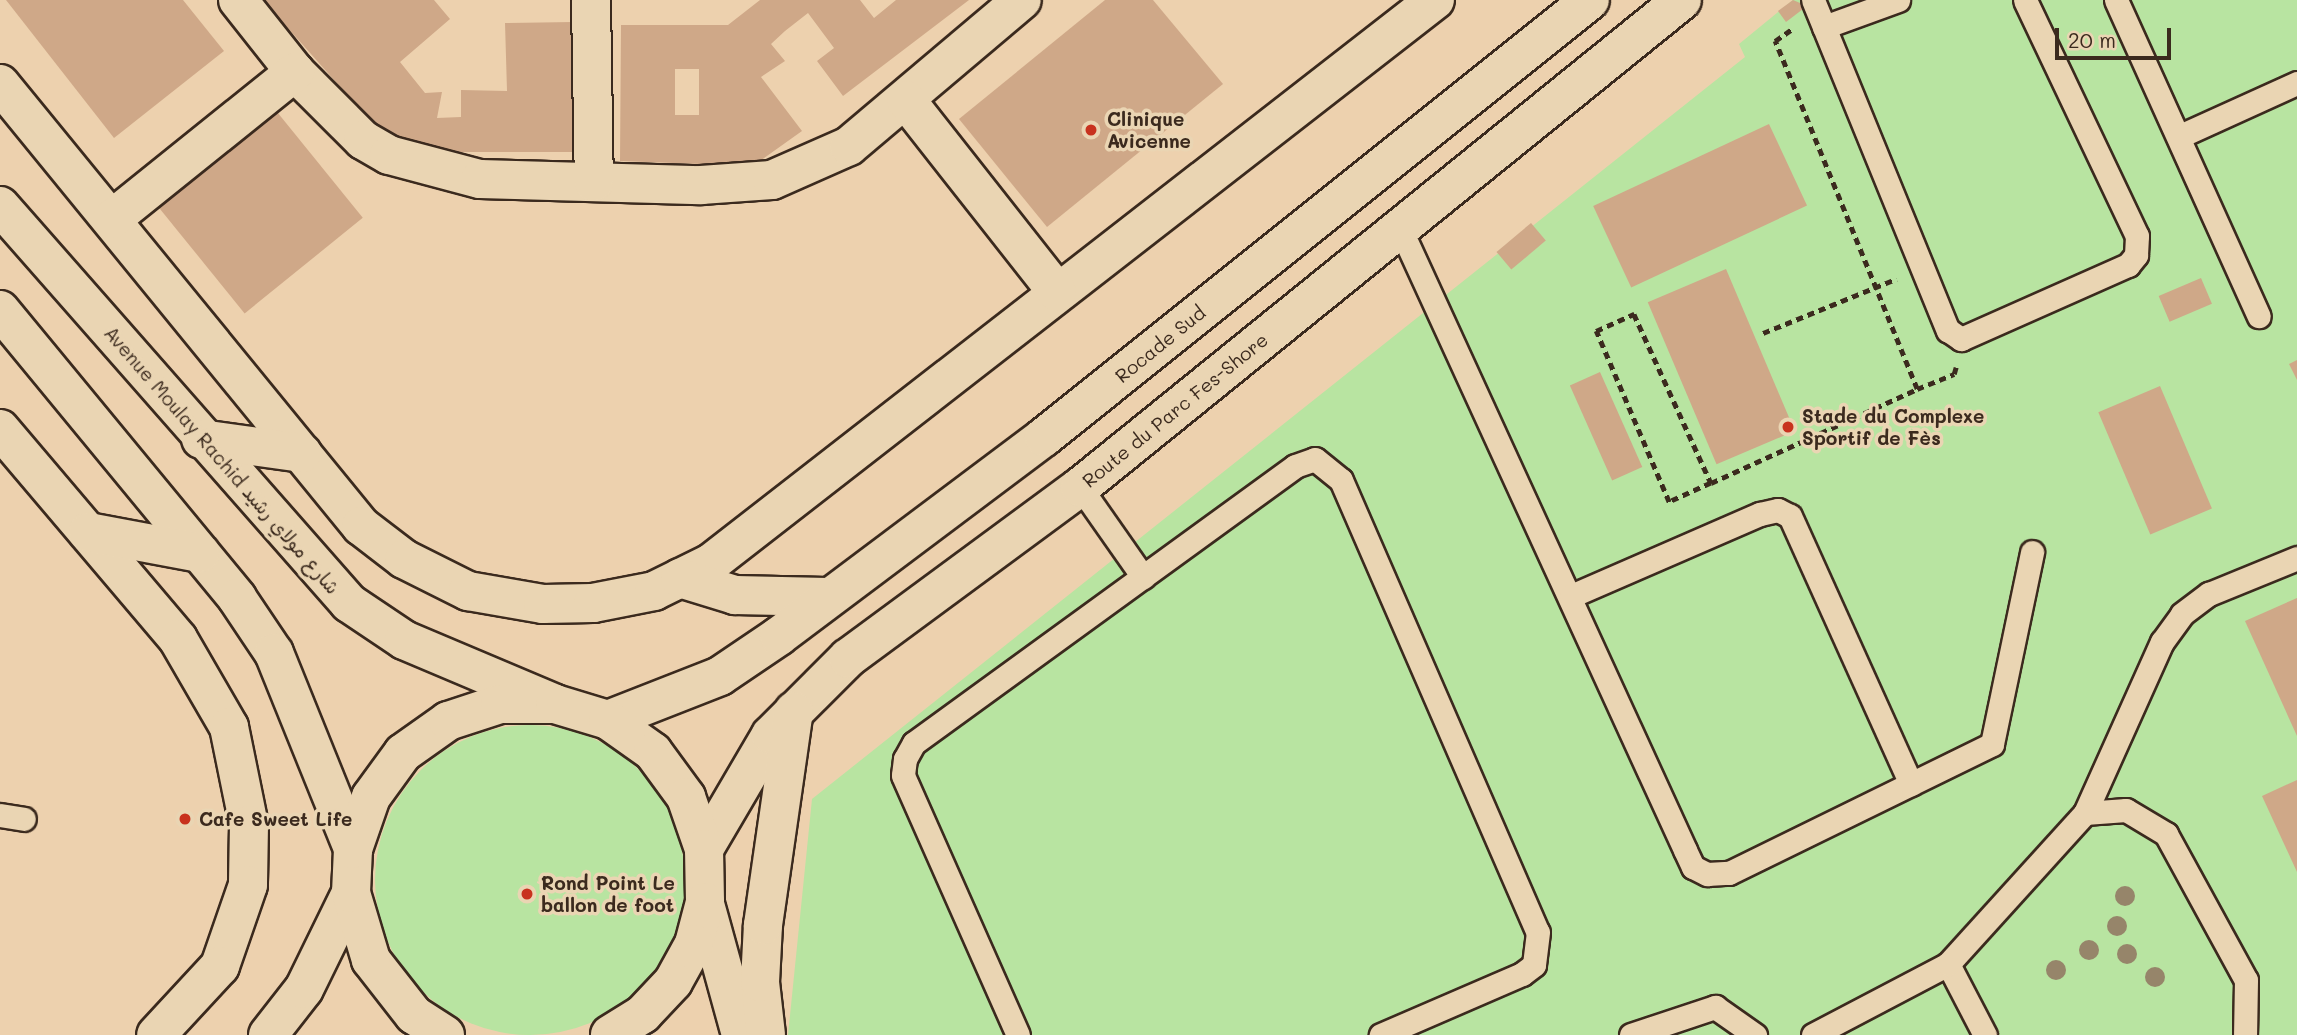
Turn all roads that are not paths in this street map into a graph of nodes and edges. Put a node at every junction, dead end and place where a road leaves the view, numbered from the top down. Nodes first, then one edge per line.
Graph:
1 (238, 0) edge
2 (591, 0) edge
3 (1022, 0) edge
4 (1435, 0) edge
5 (1590, 0) edge
6 (1682, 0) edge
7 (1898, 0) edge
8 (2025, 0) edge
9 (2116, 0) edge
10 (1819, 14) edge
11 (295, 72) junction
12 (0, 83) edge
13 (2297, 83) edge
14 (906, 100) junction
15 (2180, 136) junction
16 (594, 182) junction
17 (0, 206) edge
18 (112, 219) junction
19 (1400, 228) junction
20 (1057, 292) junction
21 (0, 310) edge
22 (2259, 316) dead end
23 (0, 429) edge
24 (201, 439) junction
25 (302, 453) junction
26 (1080, 487) junction
27 (88, 532) junction
28 (200, 552) junction
29 (2032, 552) dead end
30 (2297, 558) edge
31 (1143, 577) junction
32 (680, 578) junction
33 (1571, 596) junction
34 (827, 597) junction
35 (555, 704) junction
36 (795, 707) junction
37 (608, 720) junction
38 (1911, 784) junction
39 (2085, 813) junction
40 (0, 815) edge
41 (24, 818) dead end
42 (353, 849) junction
43 (704, 849) junction
44 (351, 893) junction
45 (705, 902) junction
46 (1948, 964) junction
47 (156, 1035) edge
48 (268, 1035) edge
49 (444, 1035) edge
50 (610, 1035) edge
51 (741, 1035) edge
52 (766, 1035) edge
53 (1018, 1035) edge
54 (1381, 1035) edge
55 (1631, 1035) edge
56 (1755, 1035) edge
57 (1813, 1035) edge
58 (1985, 1035) edge
59 (2245, 1035) edge

1 - 11 main road
2 - 16 main road
3 - 14 main road
4 - 20 main road
5 - 34 main road, Rocade Sud
6 - 19 main road, Route du Parc Fes-Shore
7 - 10 lane
8 - 10 lane
9 - 15 lane
11 - 16 main road
11 - 18 main road
12 - 18 main road
13 - 15 lane
14 - 16 main road
14 - 20 main road
15 - 22 lane
17 - 24 main road, Avenue Moulay Rachid شارع مولاي رشيد
18 - 25 main road
19 - 26 main road, Route du Parc Fes-Shore
19 - 33 lane
20 - 32 main road
21 - 28 main road
23 - 27 main road
24 - 25 main road
24 - 35 main road, Avenue Moulay Rachid شارع مولاي رشيد
25 - 32 main road
26 - 31 lane
26 - 36 main road, Route du Parc Fes-Shore
27 - 28 main road
27 - 47 main road
28 - 42 main road
29 - 38 lane
30 - 39 lane
31 - 53 lane
31 - 54 lane
32 - 34 main road
33 - 38 lane
33 - 38 lane
34 - 37 main road, Rocade Sud
35 - 37 main road
35 - 42 main road
36 - 43 main road, Route du Parc Fes-Shore
36 - 52 main road
37 - 43 main road
39 - 46 lane
39 - 59 lane
40 - 41 lane
42 - 44 main road
43 - 45 main road
44 - 48 main road
44 - 49 main road
45 - 50 main road
45 - 51 main road
46 - 57 lane
46 - 58 lane
55 - 56 lane

